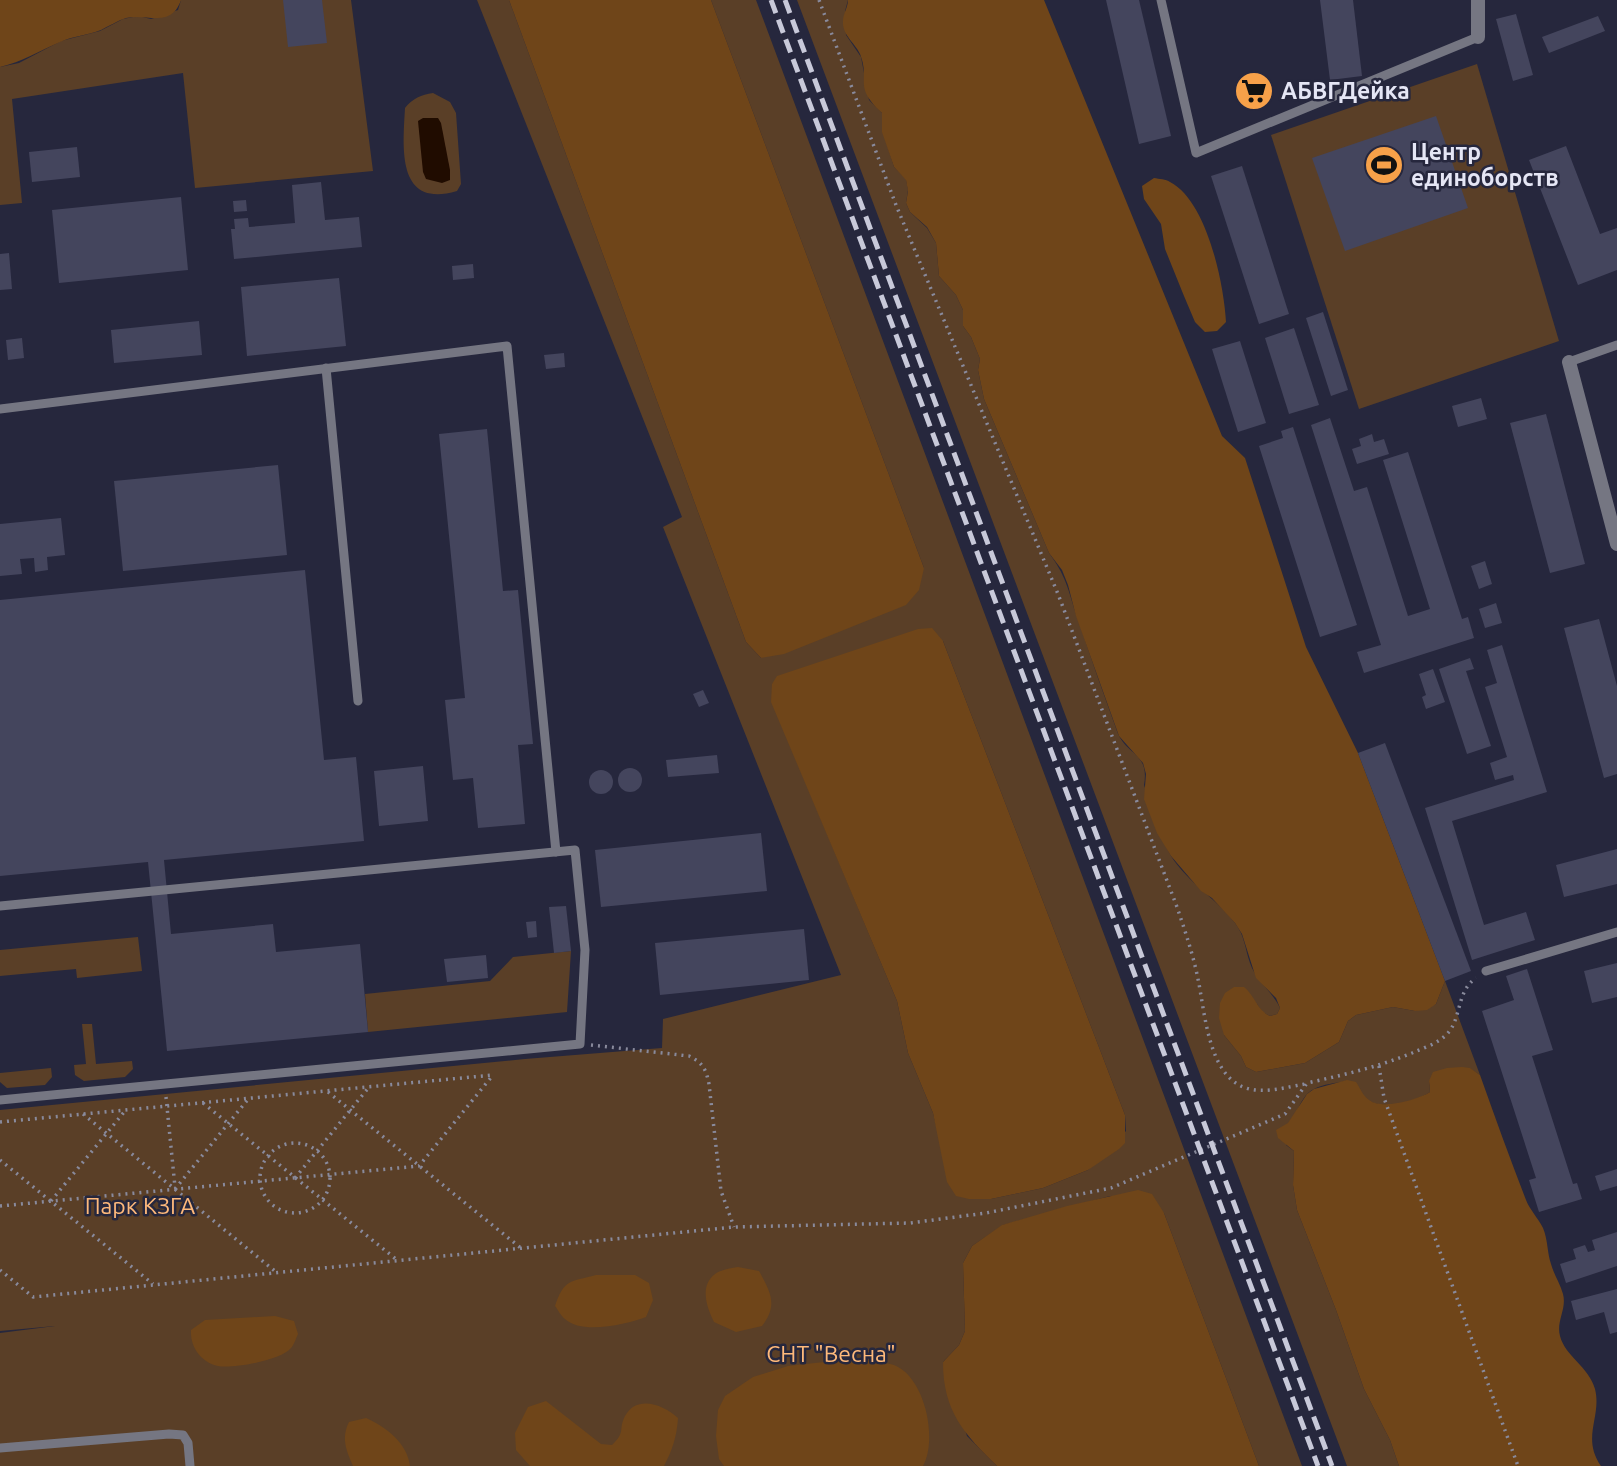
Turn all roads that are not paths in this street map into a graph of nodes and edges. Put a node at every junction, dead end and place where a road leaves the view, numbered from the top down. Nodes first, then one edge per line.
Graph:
1 (1161, 0) edge
2 (1478, 0) edge
3 (1478, 37) joint
4 (1617, 345) edge
5 (1569, 362) joint
6 (326, 368) junction
7 (0, 409) edge
8 (1617, 544) edge
9 (358, 701) dead end
10 (556, 852) junction
11 (0, 906) edge
12 (1617, 932) edge
13 (1486, 971) road end
14 (0, 1100) edge
15 (0, 1448) edge
16 (190, 1466) edge

1 - 3 lane
2 - 3 street
4 - 5 lane
5 - 8 street
6 - 7 lane
6 - 9 lane
6 - 10 lane
10 - 11 lane
10 - 14 lane
12 - 13 lane
15 - 16 lane

